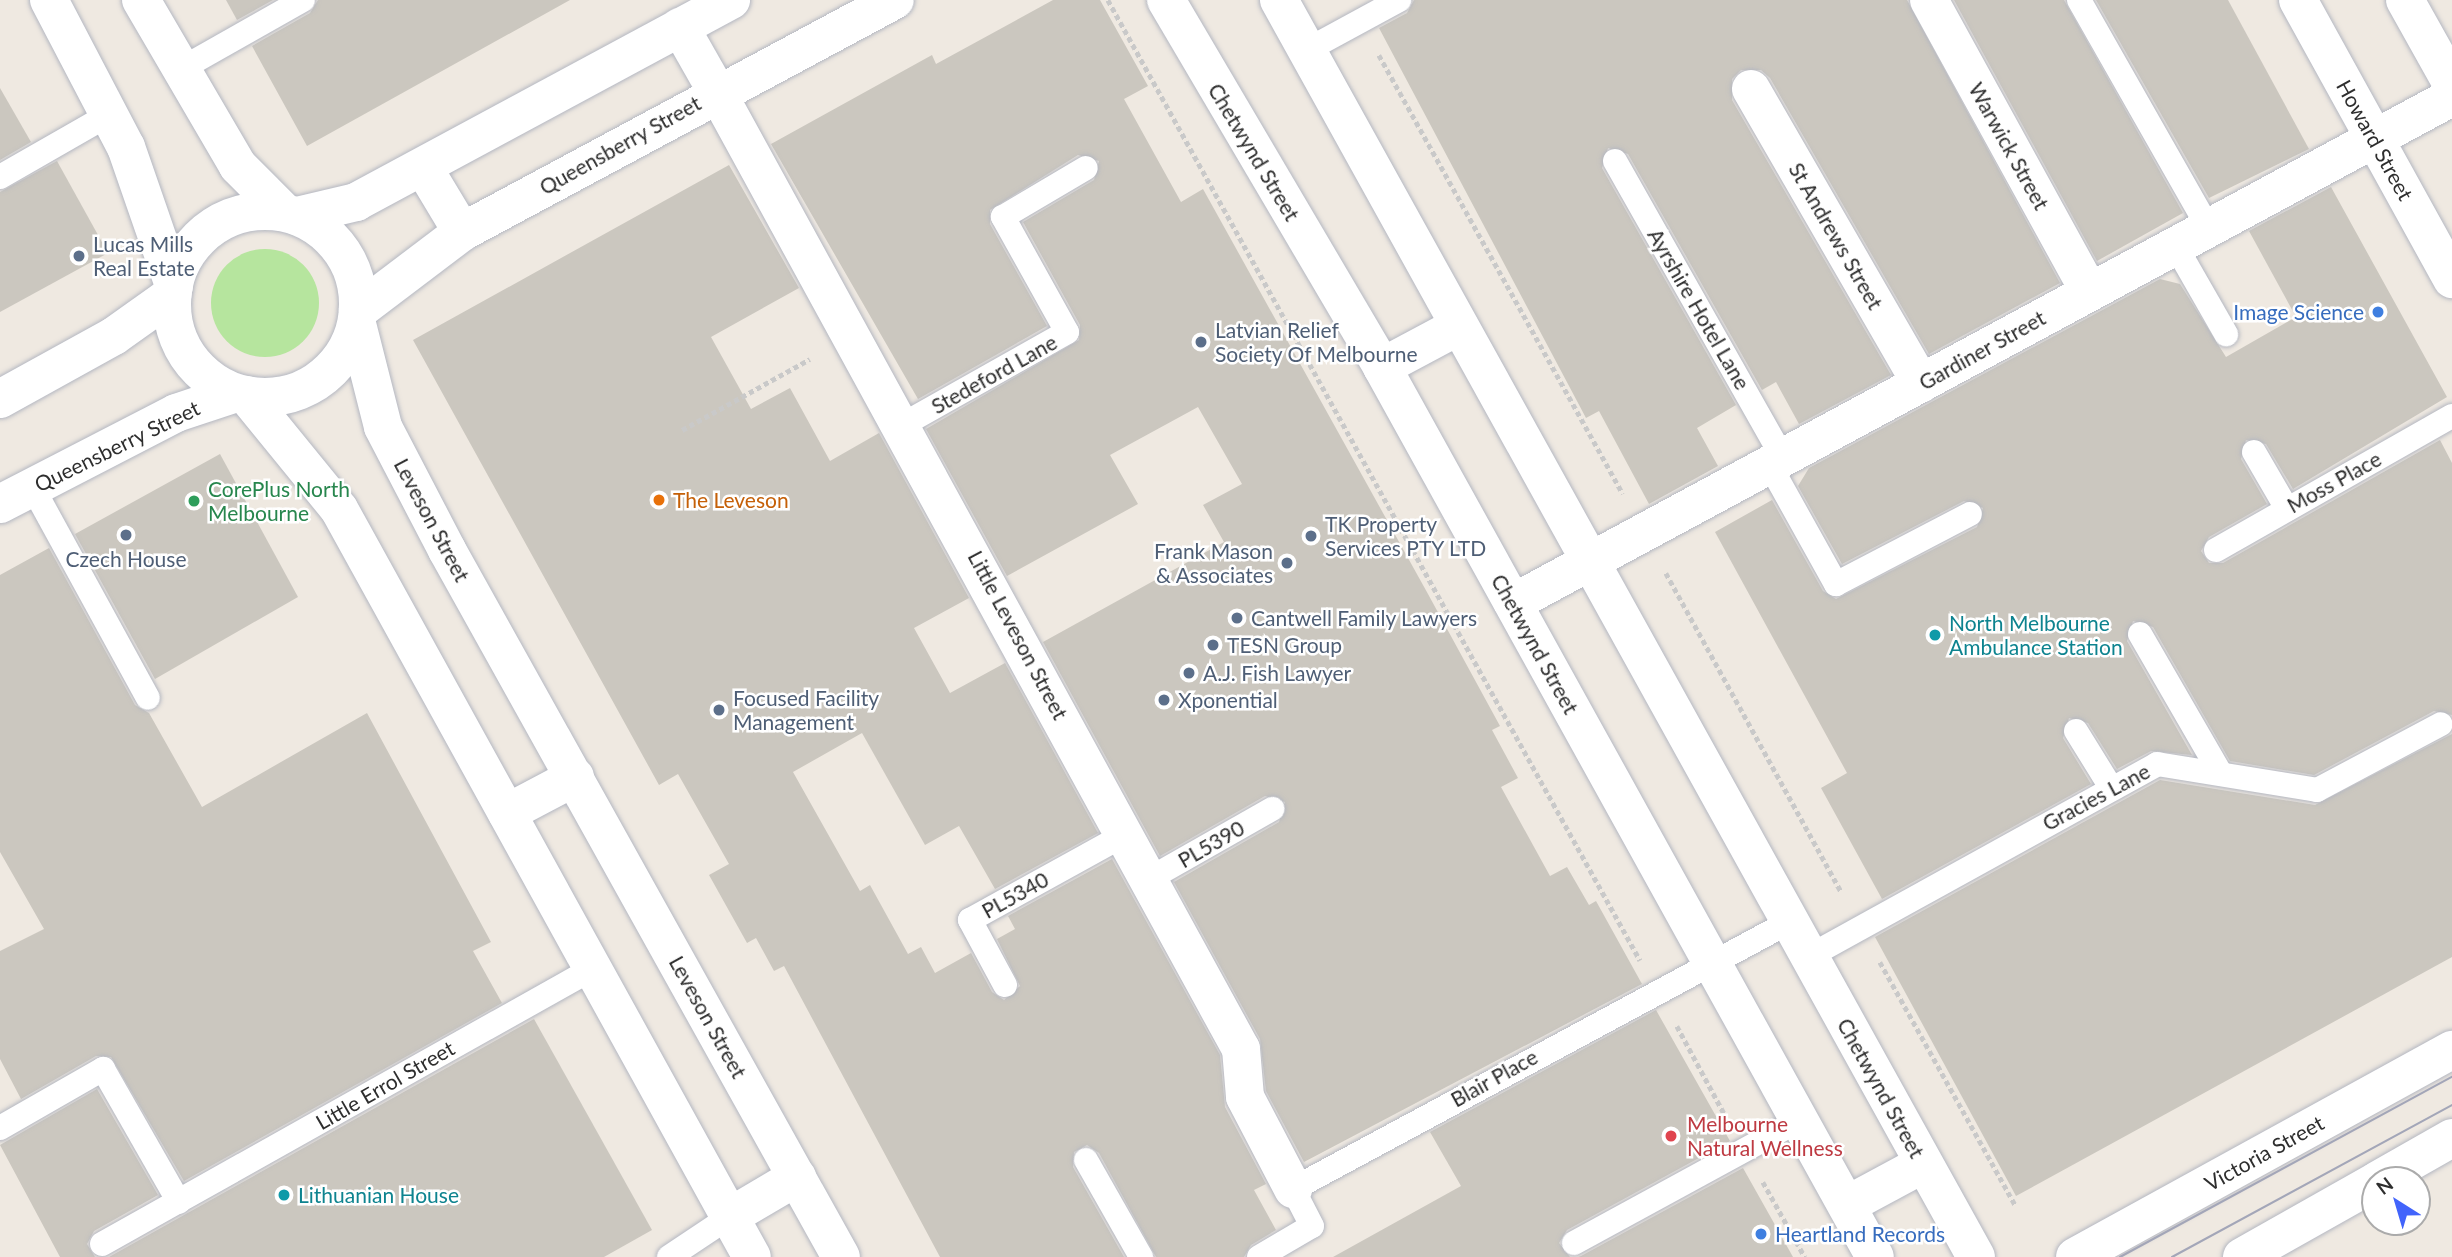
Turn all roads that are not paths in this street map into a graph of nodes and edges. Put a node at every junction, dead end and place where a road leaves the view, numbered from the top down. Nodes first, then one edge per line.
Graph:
1 (49, 0) edge
2 (141, 0) edge
3 (303, 0) edge
4 (732, 0) edge
5 (895, 0) edge
6 (1279, 0) edge
7 (1399, 0) edge
8 (1929, 0) edge
9 (2079, 0) edge
10 (2298, 0) edge
11 (2405, 0) edge
12 (1177, 4) edge
13 (680, 27) junction
14 (1307, 50) junction
15 (181, 69) junction
16 (2452, 84) edge
17 (1751, 89) dead end
18 (717, 92) junction
19 (2452, 97) edge
20 (110, 114) junction
21 (2374, 139) junction
22 (1615, 162) dead end
23 (423, 167) junction
24 (1086, 168) dead end
25 (0, 177) edge
26 (290, 214) junction
27 (463, 232) junction
28 (2192, 236) junction
29 (2450, 272) edge
30 (173, 290) junction
31 (2089, 291) junction
32 (358, 318) junction
33 (1457, 327) junction
34 (2226, 334) dead end
35 (1382, 366) junction
36 (1921, 383) junction
37 (241, 394) junction
38 (0, 399) edge
39 (2452, 416) edge
40 (904, 424) junction
41 (2254, 452) dead end
42 (1775, 459) junction
43 (17, 496) edge
44 (2287, 509) junction
45 (1970, 514) dead end
46 (2216, 550) dead end
47 (1589, 561) junction
48 (1513, 603) junction
49 (2140, 634) dead end
50 (149, 698) dead end
51 (2441, 724) dead end
52 (2076, 731) dead end
53 (2219, 771) junction
54 (575, 777) junction
55 (2110, 786) junction
56 (1272, 809) dead end
57 (507, 813) junction
58 (1126, 834) junction
59 (1149, 879) junction
60 (1789, 922) junction
61 (1808, 957) junction
62 (1712, 963) junction
63 (592, 969) junction
64 (1005, 985) dead end
65 (2452, 1049) edge
66 (1798, 1121) junction
67 (0, 1128) edge
68 (2452, 1138) edge
69 (1086, 1160) dead end
70 (1923, 1164) junction
71 (2403, 1166) edge
72 (797, 1177) junction
73 (1293, 1189) junction
74 (2361, 1190) edge
75 (179, 1202) junction
76 (1847, 1205) junction
77 (729, 1217) junction
78 (1574, 1243) dead end
79 (102, 1244) dead end
80 (669, 1257) edge
81 (752, 1257) edge
82 (841, 1257) edge
83 (1141, 1257) edge
84 (1259, 1257) edge
85 (1875, 1257) edge
86 (1976, 1257) edge
87 (2076, 1257) edge
88 (2242, 1257) edge

1 - 20 street
2 - 15 street
3 - 15 lane
4 - 13 street
5 - 18 street, Queensberry Street
6 - 14 street, Chetwynd Street
7 - 14 lane
8 - 31 street, Warwick Street
9 - 28 lane
10 - 21 street, Howard Street
11 - 16 street
12 - 35 street, Chetwynd Street
13 - 18 street, Little Leveson Street
13 - 23 street
14 - 33 street, Chetwynd Street
15 - 26 street
17 - 36 street, St Andrews Street
18 - 27 street, Queensberry Street
18 - 40 street, Little Leveson Street
19 - 21 street, Gardiner Street
20 - 25 lane
20 - 30 street
21 - 28 street, Gardiner Street
21 - 29 street, Howard Street
22 - 42 lane, Ayrshire Hotel Lane
23 - 26 street
23 - 27 street
24 - 40 lane, Stedeford Lane
26 - 30 street
26 - 32 street
27 - 32 street, Queensberry Street
28 - 31 street, Gardiner Street
28 - 34 lane
30 - 37 street
30 - 38 street
31 - 36 street, Gardiner Street
32 - 37 street
32 - 54 street, Leveson Street
33 - 35 street
33 - 47 street, Chetwynd Street
35 - 48 street, Chetwynd Street
36 - 42 street, Gardiner Street
37 - 43 street, Queensberry Street
37 - 57 street
39 - 44 lane, Moss Place
40 - 58 street, Little Leveson Street
41 - 44 lane
42 - 45 lane, Ayrshire Hotel Lane
42 - 47 street, Gardiner Street
43 - 50 lane
44 - 46 lane, Moss Place
47 - 48 street, Gardiner Street
47 - 60 street, Chetwynd Street
48 - 62 street, Chetwynd Street
49 - 53 lane
51 - 53 lane, Gracies Lane
52 - 55 lane
53 - 55 lane, Gracies Lane
54 - 57 street
54 - 72 street, Leveson Street
55 - 61 lane, Gracies Lane
56 - 59 lane, PL5390
57 - 63 street
58 - 59 street, Little Leveson Street
58 - 64 lane, PL5340
59 - 73 street, Little Leveson Street
60 - 61 street, Chetwynd Street
60 - 62 lane, Blair Place
61 - 70 street, Chetwynd Street
62 - 66 street, Chetwynd Street
62 - 73 lane, Blair Place
63 - 75 lane, Little Errol Street
63 - 77 street
65 - 87 street, Victoria Street
66 - 76 street, Chetwynd Street
66 - 78 lane
67 - 75 lane
68 - 71 street
69 - 83 lane
70 - 76 street
70 - 86 street, Chetwynd Street
72 - 77 street
72 - 82 street, Leveson Street
73 - 84 lane
74 - 88 street
75 - 79 lane, Little Errol Street
76 - 85 street, Chetwynd Street
77 - 80 lane
77 - 81 street

